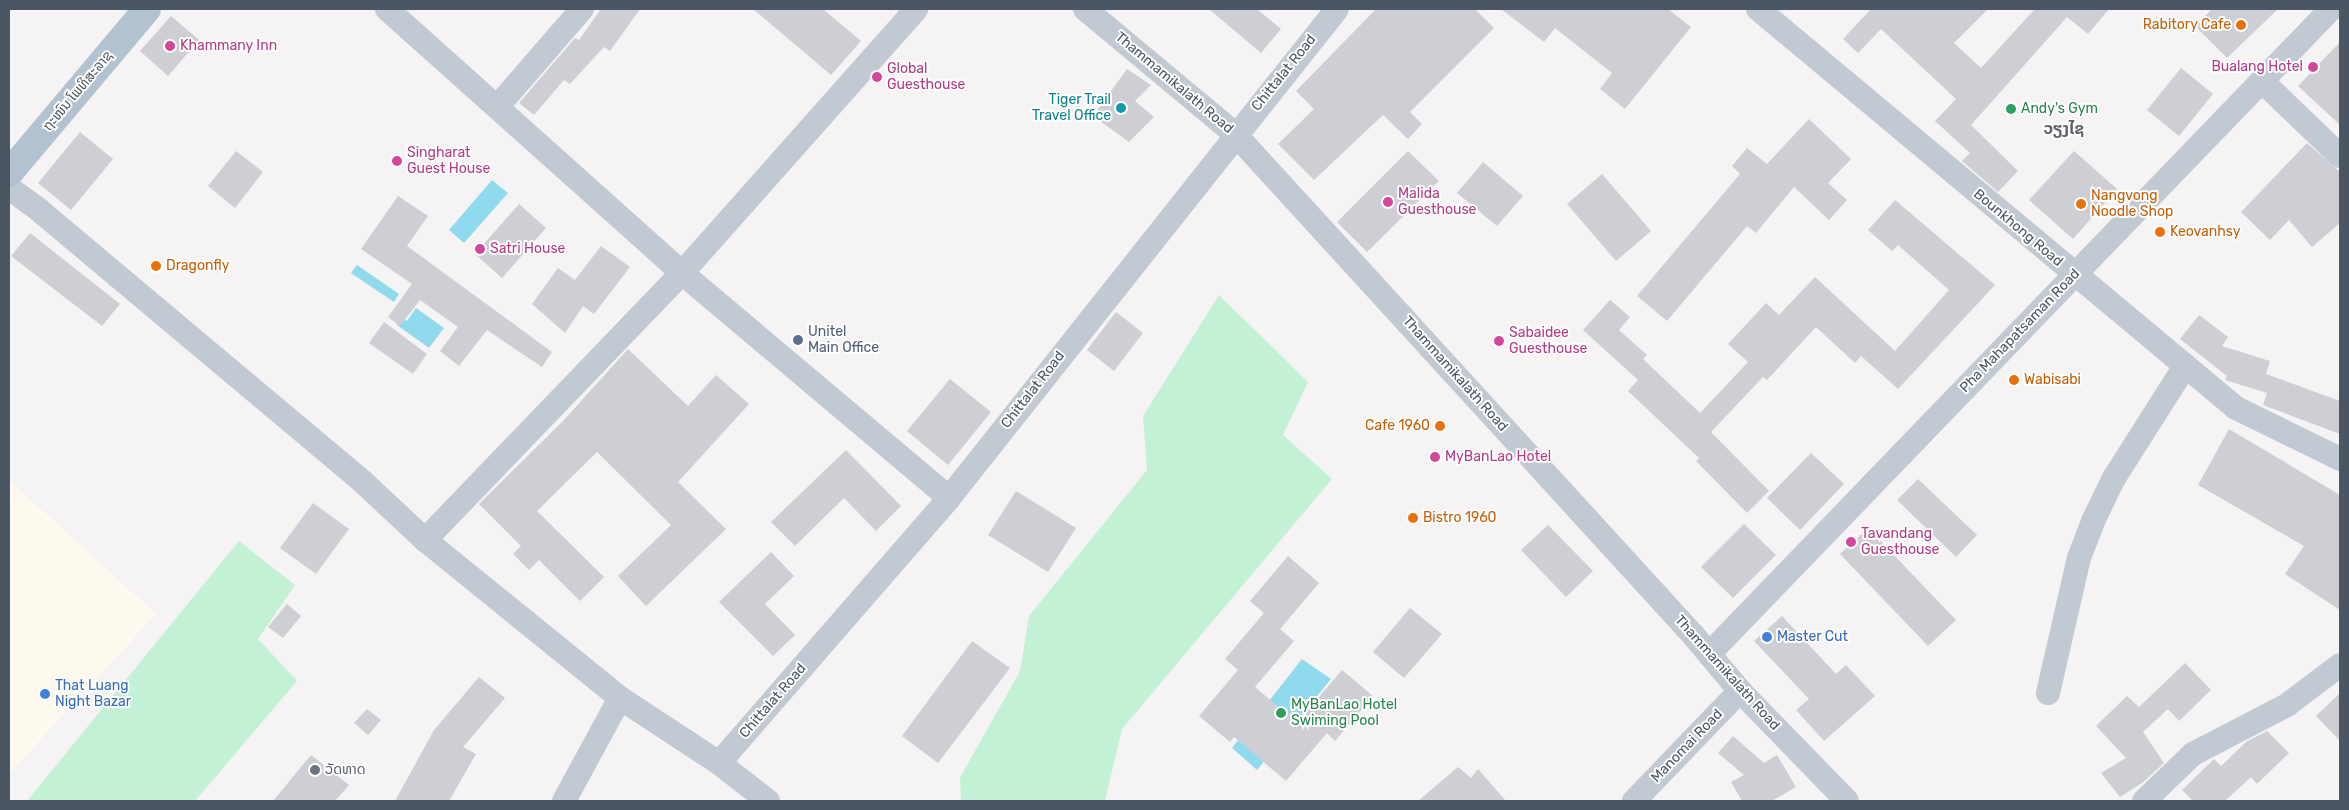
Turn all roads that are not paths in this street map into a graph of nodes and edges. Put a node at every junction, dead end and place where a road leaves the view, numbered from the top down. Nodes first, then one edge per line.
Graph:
1 (147, 9) edge
2 (386, 9) edge
3 (582, 9) edge
4 (916, 9) edge
5 (1085, 9) edge
6 (1337, 9) edge
7 (1759, 9) edge
8 (2331, 9) edge
9 (2262, 81) junction
10 (496, 107) junction
11 (1235, 134) junction
12 (2340, 156) edge
13 (9, 173) edge
14 (9, 188) edge
15 (682, 273) junction
16 (2074, 275) junction
17 (2185, 366) junction
18 (2340, 459) edge
19 (949, 498) junction
20 (425, 540) junction
21 (1709, 654) junction
22 (2340, 665) edge
23 (1740, 691) junction
24 (2048, 693) dead end
25 (620, 698) junction
26 (719, 763) junction
27 (564, 801) edge
28 (768, 801) edge
29 (1634, 801) edge
30 (1847, 801) edge
31 (2144, 801) edge

1 - 13 main road, ຖະໜົນ ໂພທິສະລາຊ
2 - 10 street
3 - 10 street
4 - 15 street
5 - 11 street, Thammamikalath Road
6 - 11 street, Chittalat Road
7 - 16 street, Bounkhong Road
8 - 9 street, Pha Mahapatsaman Road
9 - 12 street
9 - 16 street, Pha Mahapatsaman Road
10 - 15 street
11 - 19 street, Chittalat Road
11 - 21 street, Thammamikalath Road
14 - 20 street
15 - 19 street
15 - 20 street
16 - 17 street, Bounkhong Road
16 - 21 street, Pha Mahapatsaman Road
17 - 18 street, Bounkhong Road
17 - 24 street
19 - 26 street, Chittalat Road
20 - 25 street
21 - 23 street, Thammamikalath Road
22 - 31 street
23 - 29 street, Manomai Road
23 - 30 street, Thammamikalath Road
25 - 26 street
25 - 27 street
26 - 28 street

